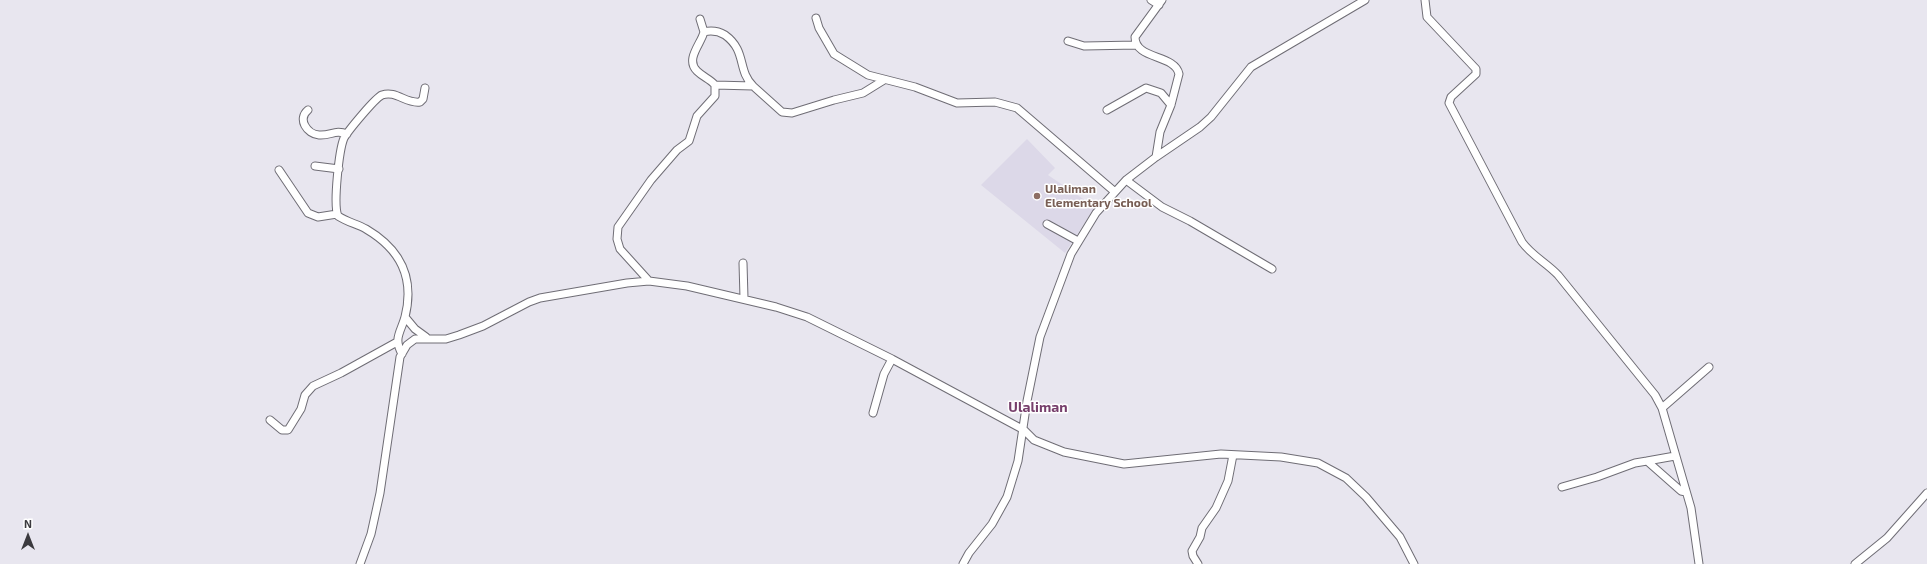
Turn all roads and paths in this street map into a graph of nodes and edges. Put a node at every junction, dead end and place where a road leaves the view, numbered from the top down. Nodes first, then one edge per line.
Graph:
1 (1151, 0) edge
2 (1365, 0) edge
3 (1425, 0) edge
4 (1161, 2) edge
5 (816, 18) dead end
6 (700, 19) dead end
7 (704, 32) junction
8 (1068, 41) dead end
9 (1137, 44) junction
10 (884, 80) junction
11 (715, 85) junction
12 (753, 86) junction
13 (425, 88) dead end
14 (1171, 105) junction
15 (308, 110) dead end
16 (1107, 110) dead end
17 (347, 134) junction
18 (1156, 157) junction
19 (315, 166) dead end
20 (339, 169) junction
21 (279, 170) dead end
22 (1126, 180) junction
23 (1115, 192) junction
24 (337, 214) junction
25 (1048, 224) dead end
26 (1078, 241) junction
27 (743, 263) dead end
28 (1272, 269) dead end
29 (649, 281) junction
30 (744, 298) junction
31 (405, 317) junction
32 (426, 338) junction
33 (397, 342) junction
34 (402, 354) junction
35 (892, 359) junction
36 (1710, 367) dead end
37 (1662, 408) junction
38 (873, 413) dead end
39 (270, 420) dead end
40 (1024, 430) junction
41 (1233, 455) junction
42 (1675, 456) junction
43 (1647, 461) junction
44 (1562, 487) dead end
45 (1686, 492) junction
46 (1927, 493) edge
47 (360, 564) edge
48 (963, 564) edge
49 (1198, 564) edge
50 (1414, 564) edge
51 (1699, 564) edge
52 (1855, 564) edge

1 - 4 street
2 - 18 street
3 - 37 street
4 - 9 street
5 - 10 street
6 - 7 street
7 - 11 street
7 - 12 street
8 - 9 street
9 - 14 street
10 - 12 street
10 - 23 street
11 - 12 street
11 - 29 street
13 - 17 street
14 - 16 street
14 - 18 street
15 - 17 street
17 - 20 street
18 - 22 street
19 - 20 street
20 - 24 street
21 - 24 street
22 - 23 street
22 - 28 street
23 - 26 street
24 - 31 street
25 - 26 street
26 - 40 street
27 - 30 street
29 - 30 street
29 - 32 street
30 - 35 street
31 - 32 street
31 - 33 street
32 - 34 street
33 - 34 street
33 - 39 street
34 - 47 street
35 - 38 street
35 - 40 street
36 - 37 street
37 - 42 street
40 - 41 street
40 - 48 street
41 - 49 street
41 - 50 street
42 - 43 street
42 - 45 street
43 - 44 street
43 - 45 street
45 - 51 street
46 - 52 street

